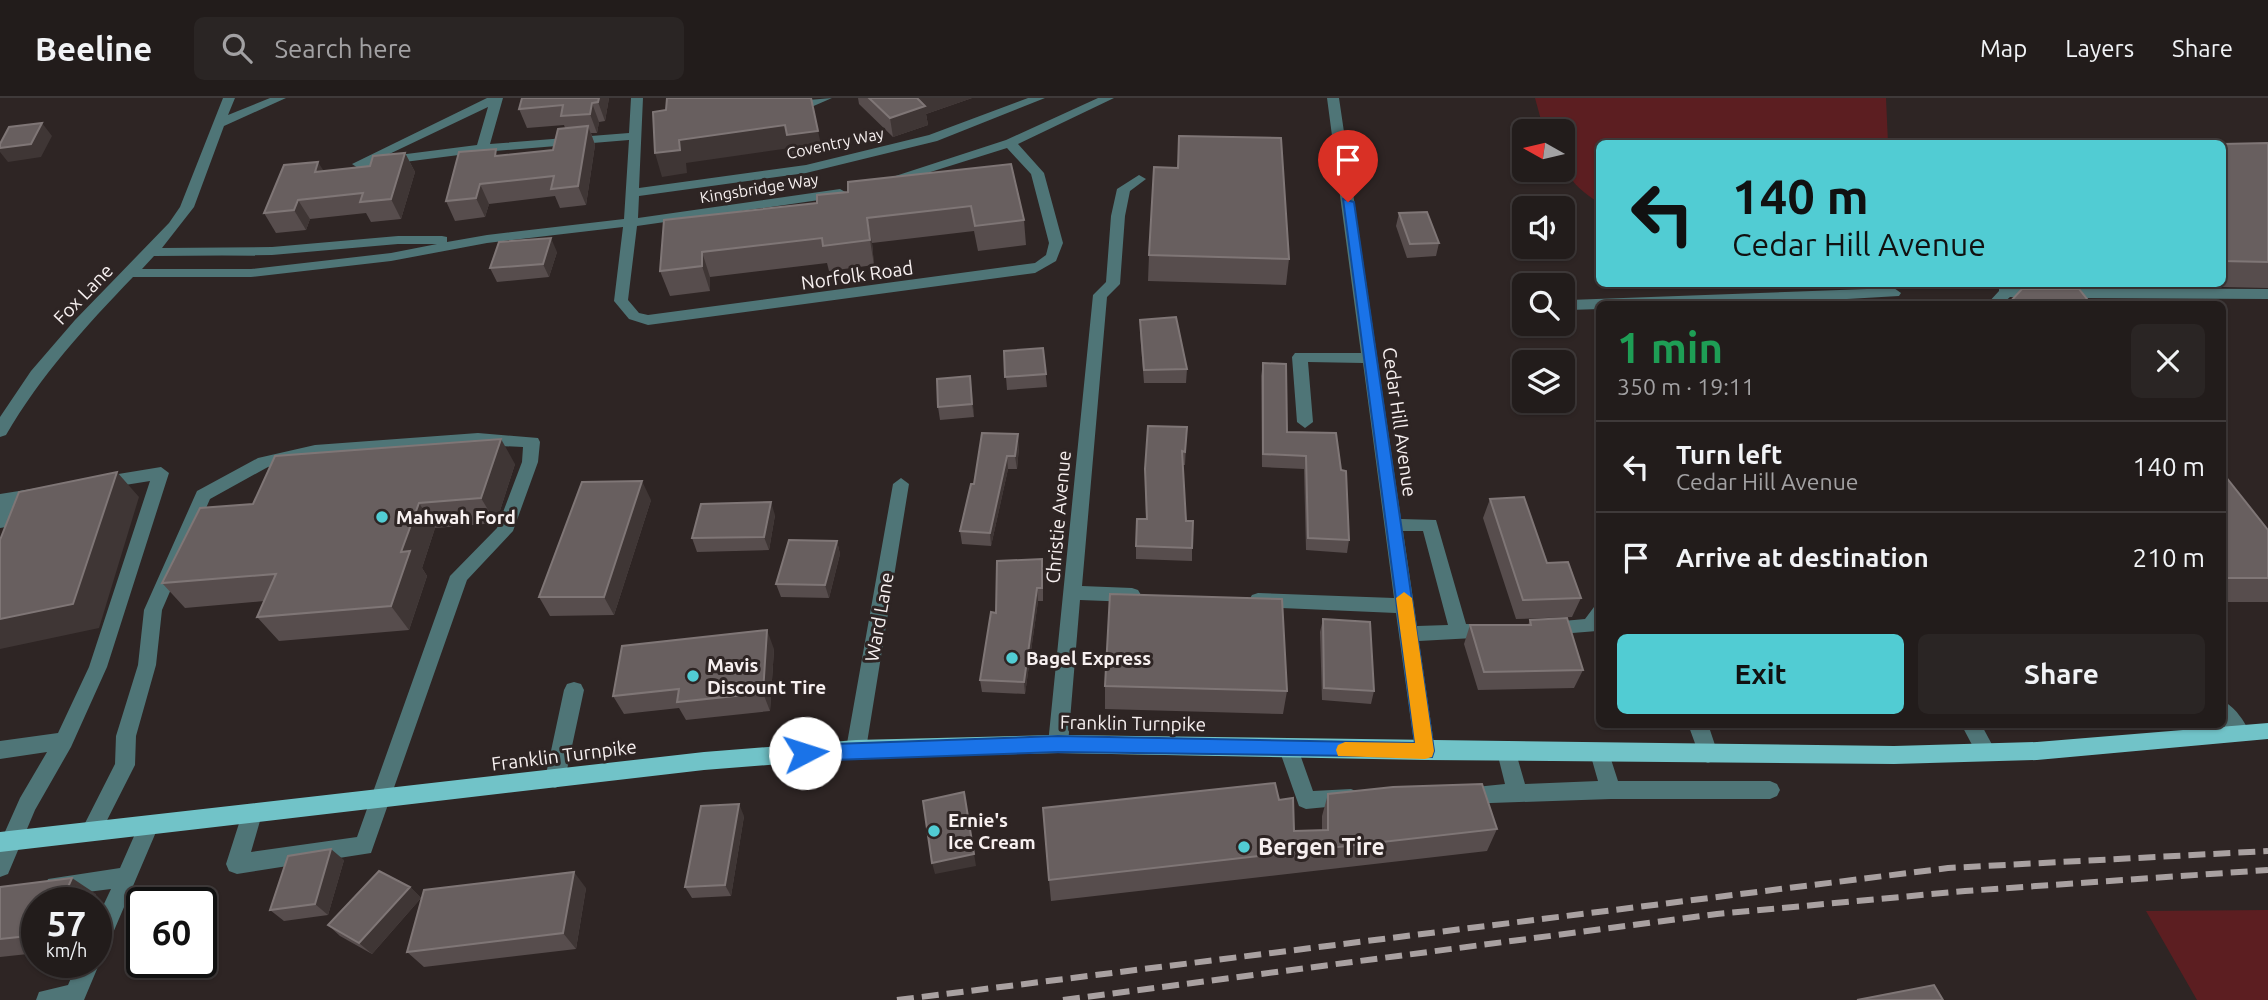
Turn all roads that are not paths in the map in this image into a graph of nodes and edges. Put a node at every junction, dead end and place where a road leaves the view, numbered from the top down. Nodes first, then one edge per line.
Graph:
1 (229, 98) edge
2 (280, 98) edge
3 (636, 98) edge
4 (788, 98) edge
5 (826, 98) edge
6 (1039, 98) edge
7 (1333, 98) edge
8 (1108, 99) edge
9 (219, 124) junction
10 (634, 136) junction
11 (1010, 143) junction
12 (482, 149) junction
13 (1139, 179) dead end
14 (876, 185) edge
15 (851, 192) edge
16 (631, 193) junction
17 (631, 222) junction
18 (487, 239) junction
19 (150, 253) junction
20 (131, 273) junction
21 (2006, 288) edge
22 (1894, 293) dead end
23 (2268, 294) edge
24 (2070, 299) edge
25 (1770, 301) edge
26 (1575, 305) edge
27 (1596, 305) edge
28 (1370, 358) junction
29 (1305, 422) dead end
30 (0, 431) edge
31 (901, 484) dead end
32 (79, 486) edge
33 (51, 491) edge
34 (5, 499) edge
35 (0, 523) edge
36 (1394, 525) junction
37 (1072, 593) junction
38 (1146, 596) edge
39 (1241, 600) edge
40 (1405, 606) junction
41 (1596, 625) edge
42 (1460, 631) junction
43 (1409, 634) junction
44 (574, 690) dead end
45 (2226, 714) edge
46 (1699, 728) edge
47 (1973, 728) edge
48 (2267, 731) edge
49 (2240, 733) junction
50 (64, 741) junction
51 (1058, 744) junction
52 (856, 749) junction
53 (1289, 749) junction
54 (0, 750) edge
55 (1425, 751) junction
56 (1507, 752) junction
57 (1986, 752) junction
58 (1601, 753) junction
59 (1708, 754) junction
60 (555, 779) junction
61 (1611, 790) junction
62 (1770, 790) dead end
63 (1517, 794) junction
64 (1438, 795) edge
65 (1373, 797) edge
66 (383, 799) junction
67 (252, 814) junction
68 (149, 825) junction
69 (91, 831) junction
70 (7, 841) edge
71 (0, 867) edge
72 (127, 877) junction
73 (46, 887) edge
74 (112, 910) edge
75 (82, 978) edge
76 (47, 1000) edge

1 - 9 street, Fox Lane
2 - 9 street
3 - 10 street
4 - 5 street
6 - 16 street, Coventry Way
7 - 28 street, Cedar Hill Avenue
8 - 11 street
9 - 19 street, Fox Lane
10 - 12 street
10 - 16 street
11 - 14 street
11 - 17 street, Norfolk Road
12 - 12 street
13 - 37 street, Christie Avenue
15 - 17 street, Kingsbridge Way
16 - 17 street
17 - 18 street, Kingsbridge Way
18 - 19 street, Kingsbridge Way
18 - 20 street, Kingsbridge Way
19 - 20 street, Fox Lane
20 - 30 street, Fox Lane
21 - 24 street
22 - 25 street
23 - 24 street
26 - 27 street
28 - 29 street
28 - 36 street, Cedar Hill Avenue
31 - 52 street, Ward Lane
32 - 50 street
33 - 34 street
34 - 35 street
36 - 40 street, Cedar Hill Avenue
36 - 42 street
37 - 38 street
37 - 51 street, Christie Avenue
39 - 40 street
40 - 43 street, Cedar Hill Avenue
41 - 42 street
42 - 43 street
43 - 55 street, Cedar Hill Avenue
44 - 60 street
45 - 49 street
46 - 59 street
47 - 57 street
48 - 49 main road, Franklin Turnpike
49 - 57 main road, Franklin Turnpike
50 - 54 street
50 - 70 street
51 - 52 main road, Franklin Turnpike
51 - 53 main road, Franklin Turnpike
52 - 60 main road, Franklin Turnpike
53 - 55 main road, Franklin Turnpike
53 - 65 street
55 - 56 main road, Franklin Turnpike
56 - 58 main road, Franklin Turnpike
56 - 63 street
57 - 59 main road, Franklin Turnpike
58 - 59 main road, Franklin Turnpike
58 - 61 street
60 - 66 main road, Franklin Turnpike
61 - 62 street
61 - 63 street
63 - 64 street
66 - 67 main road, Franklin Turnpike
66 - 67 street
66 - 69 street
67 - 68 main road, Franklin Turnpike
68 - 69 main road, Franklin Turnpike
68 - 72 street
69 - 70 main road, Franklin Turnpike
70 - 71 street
72 - 73 street
72 - 74 street
75 - 76 street

